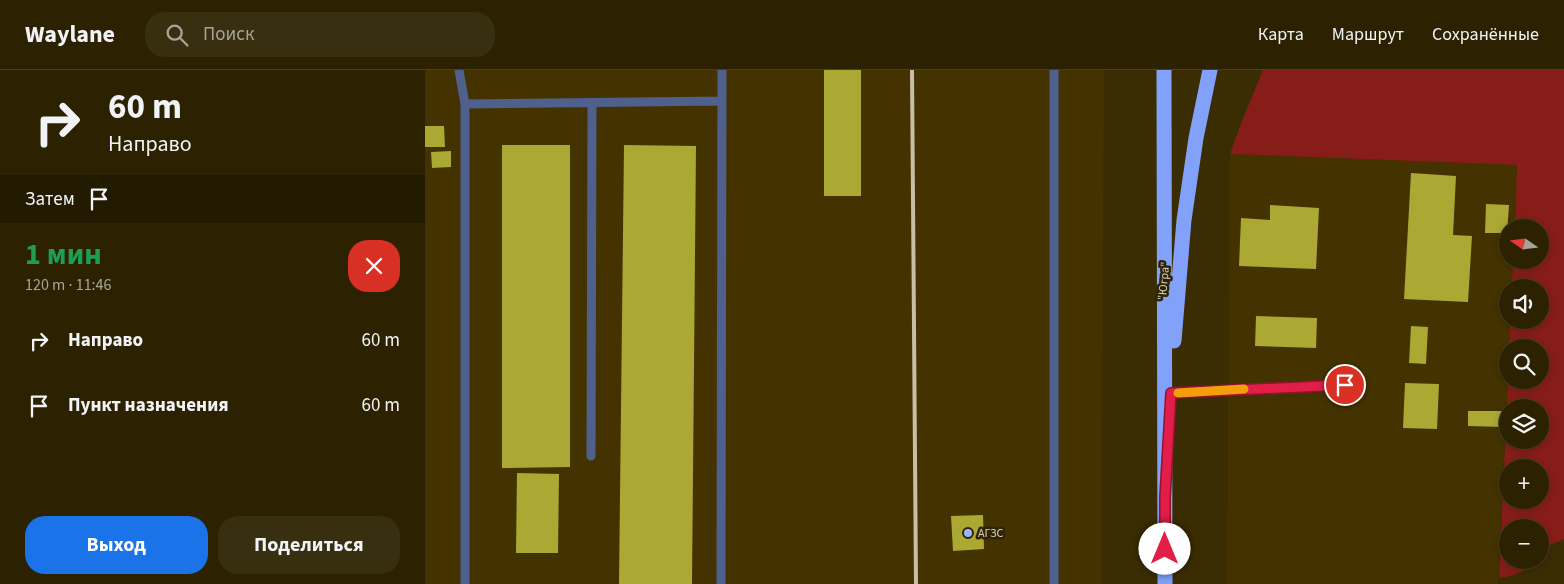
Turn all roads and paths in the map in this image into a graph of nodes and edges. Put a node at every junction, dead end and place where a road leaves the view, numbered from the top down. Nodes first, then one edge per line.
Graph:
1 (459, 70) edge
2 (722, 70) edge
3 (1054, 70) edge
4 (1165, 70) edge
5 (1210, 70) edge
6 (722, 101) junction
7 (593, 102) junction
8 (465, 104) junction
9 (1345, 385) dead end
10 (1171, 393) junction
11 (591, 456) dead end
12 (1165, 497) junction
13 (465, 584) edge
14 (721, 584) edge
15 (1054, 584) edge
16 (1165, 584) edge

1 - 8 lane
2 - 6 lane
3 - 15 lane
4 - 12 highway, "Югра"
5 - 10 highway, "Югра"
6 - 7 lane
6 - 14 lane
7 - 8 lane
7 - 11 lane
8 - 13 lane
9 - 10 lane
10 - 12 highway, "Югра"
12 - 16 highway, "Югра"

